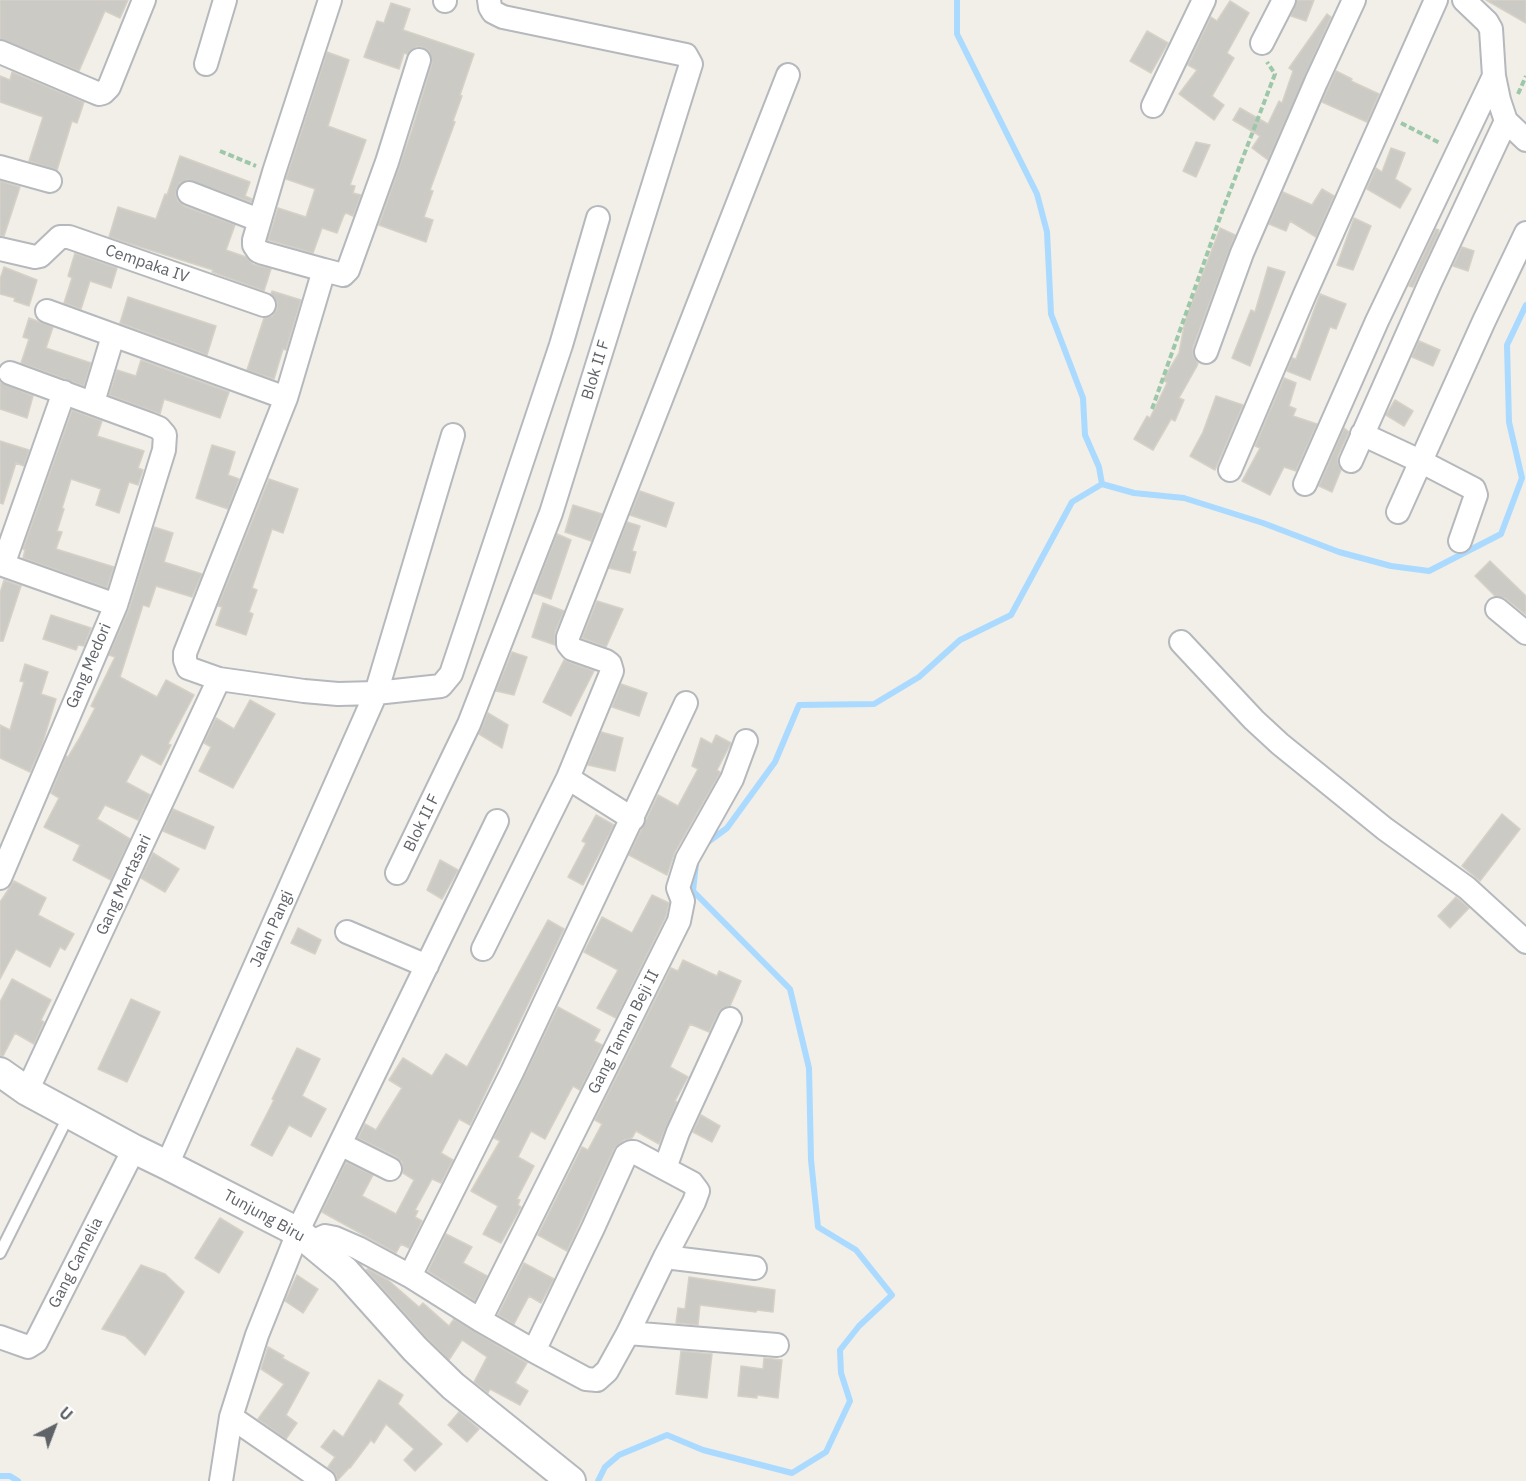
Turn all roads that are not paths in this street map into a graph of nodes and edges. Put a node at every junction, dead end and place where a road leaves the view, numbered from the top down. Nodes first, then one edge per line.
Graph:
1 (144, 0) edge
2 (225, 0) edge
3 (330, 0) edge
4 (489, 0) edge
5 (1204, 0) edge
6 (1284, 0) edge
7 (1354, 0) edge
8 (1436, 0) edge
9 (1464, 0) edge
10 (1262, 43) road end
11 (0, 52) edge
12 (419, 60) dead end
13 (206, 64) dead end
14 (788, 75) dead end
15 (1494, 76) junction
16 (1153, 106) dead end
17 (1506, 121) junction
18 (1526, 140) edge
19 (0, 167) edge
20 (50, 181) dead end
21 (189, 193) dead end
22 (598, 218) dead end
23 (259, 220) junction
24 (1526, 233) edge
25 (0, 249) edge
26 (324, 270) junction
27 (264, 305) dead end
28 (46, 311) dead end
29 (113, 336) junction
30 (1206, 352) dead end
31 (10, 373) dead end
32 (64, 392) junction
33 (286, 398) junction
34 (93, 402) junction
35 (1362, 434) junction
36 (453, 435) dead end
37 (1351, 461) dead end
38 (1422, 462) junction
39 (1230, 470) dead end
40 (1305, 484) dead end
41 (1398, 512) dead end
42 (1460, 541) dead end
43 (1, 568) edge
44 (116, 604) junction
45 (1497, 609) dead end
46 (1526, 633) edge
47 (1181, 642) dead end
48 (219, 679) junction
49 (376, 693) junction
50 (686, 703) dead end
51 (746, 741) dead end
52 (568, 778) junction
53 (633, 819) junction
54 (497, 821) dead end
55 (397, 873) dead end
56 (0, 878) edge
57 (347, 932) dead end
58 (1526, 942) edge
59 (483, 949) dead end
60 (427, 966) junction
61 (730, 1019) dead end
62 (0, 1072) edge
63 (27, 1090) junction
64 (69, 1114) junction
65 (340, 1144) junction
66 (134, 1149) junction
67 (167, 1164) junction
68 (666, 1168) junction
69 (390, 1169) dead end
70 (305, 1237) junction
71 (0, 1253) edge
72 (665, 1257) junction
73 (755, 1268) dead end
74 (410, 1276) junction
75 (480, 1320) junction
76 (628, 1333) junction
77 (0, 1336) edge
78 (777, 1344) dead end
79 (534, 1351) junction
80 (231, 1417) junction
81 (221, 1481) edge
82 (324, 1481) edge
83 (572, 1481) edge

1 - 11 street
2 - 13 street
3 - 23 street
4 - 55 street, Blok II F
5 - 16 street
6 - 10 street
7 - 30 street
8 - 39 street
9 - 15 street
12 - 26 street
14 - 52 street
15 - 17 street
15 - 40 street
17 - 18 street
17 - 35 street
19 - 20 street
21 - 23 street
22 - 49 street
23 - 26 street
24 - 38 street
25 - 27 street, Cempaka IV
26 - 33 street
28 - 29 street
29 - 33 street
29 - 34 street
31 - 32 street
32 - 34 street
32 - 43 street
33 - 48 street
34 - 44 street, Gang Medori
35 - 37 street
35 - 38 street
36 - 49 street, Jalan Pangi
38 - 41 street
38 - 42 street
43 - 44 street
44 - 56 street, Gang Medori
45 - 46 street
47 - 58 street
48 - 49 street
48 - 63 street, Gang Mertasari
49 - 67 street, Jalan Pangi
50 - 53 street
51 - 75 street, Gang Taman Beji II
52 - 53 street
52 - 59 street
53 - 74 street
54 - 60 street
57 - 60 street
60 - 65 street
61 - 68 street
62 - 63 street, Tunjung Biru
63 - 64 street, Tunjung Biru
64 - 66 street, Tunjung Biru
64 - 71 lane
65 - 69 street
65 - 70 street
66 - 67 street, Tunjung Biru
66 - 77 street, Gang Camelia
67 - 70 street, Tunjung Biru
68 - 72 street
68 - 79 street
70 - 74 street
70 - 80 street
70 - 83 street, Tunjung Biru
72 - 73 street
72 - 76 street
74 - 75 street
75 - 79 street
76 - 78 street
76 - 79 street
80 - 81 street
80 - 82 street

